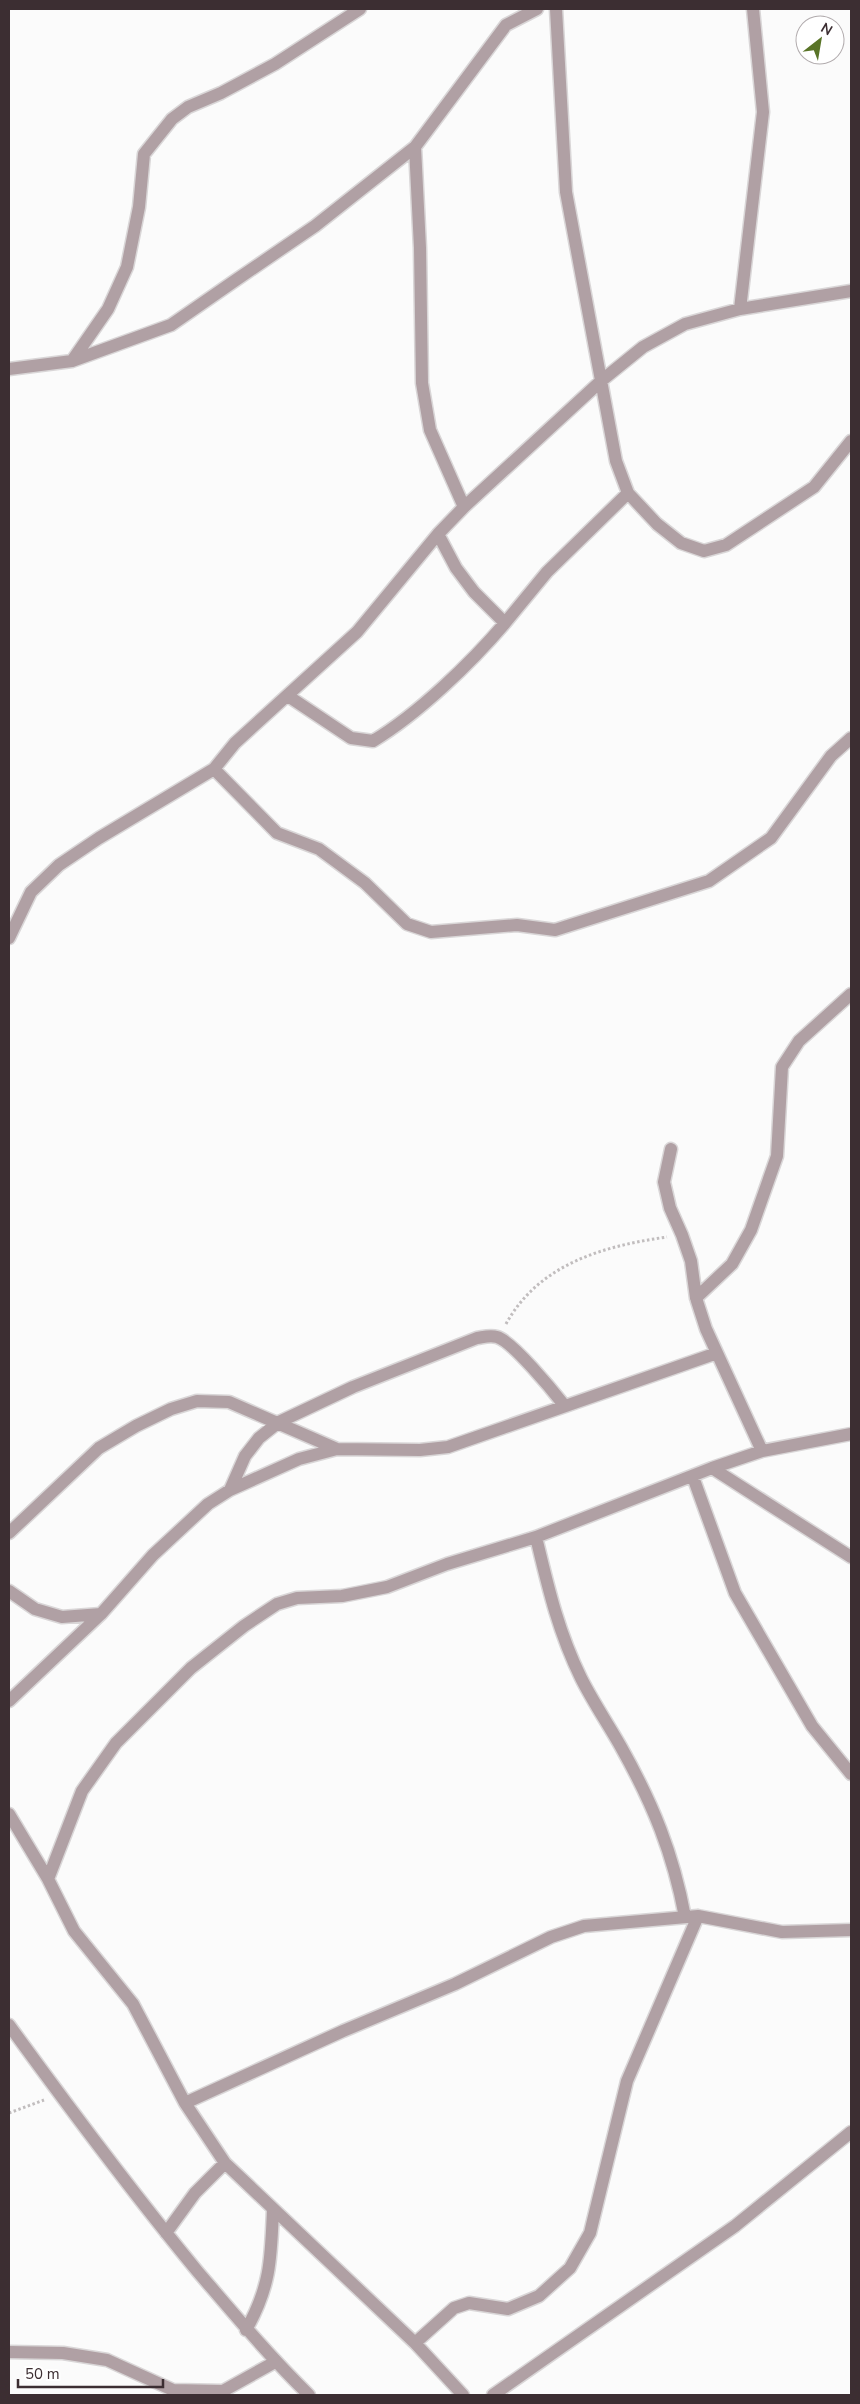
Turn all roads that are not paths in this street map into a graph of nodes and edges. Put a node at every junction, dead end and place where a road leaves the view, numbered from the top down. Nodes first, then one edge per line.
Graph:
1 (360, 9) edge
2 (537, 9) edge
3 (556, 9) edge
4 (753, 9) edge
5 (415, 147) junction
6 (851, 291) edge
7 (740, 309) junction
8 (72, 361) junction
9 (9, 369) edge
10 (601, 381) junction
11 (851, 441) edge
12 (628, 492) junction
13 (464, 507) junction
14 (438, 534) junction
15 (504, 623) junction
16 (288, 696) junction
17 (851, 738) edge
18 (214, 769) junction
19 (9, 938) edge
20 (851, 994) edge
21 (671, 1149) dead end
22 (696, 1298) junction
23 (717, 1353) junction
24 (564, 1405) junction
25 (279, 1422) junction
26 (851, 1434) edge
27 (337, 1449) junction
28 (762, 1451) junction
29 (712, 1468) junction
30 (693, 1477) junction
31 (230, 1490) junction
32 (9, 1533) edge
33 (536, 1537) junction
34 (851, 1556) edge
35 (9, 1591) edge
36 (101, 1614) junction
37 (9, 1701) edge
38 (851, 1774) edge
39 (9, 1814) edge
40 (48, 1879) junction
41 (691, 1917) junction
42 (851, 1930) edge
43 (9, 2025) edge
44 (185, 2102) junction
45 (851, 2132) edge
46 (225, 2163) junction
47 (273, 2209) junction
48 (166, 2233) junction
49 (246, 2330) junction
50 (415, 2342) junction
51 (9, 2352) edge
52 (275, 2362) junction
53 (309, 2395) edge
54 (463, 2395) edge
55 (492, 2395) edge

1 - 8 street
2 - 5 street
3 - 10 street
4 - 7 street
5 - 8 street
5 - 13 street
6 - 7 street
7 - 10 street
8 - 9 street
10 - 12 street
10 - 13 street
11 - 12 street
12 - 15 street
13 - 14 street
14 - 15 street
14 - 16 street
15 - 16 street
16 - 18 street
17 - 18 street
18 - 19 street
20 - 22 street
21 - 22 street
22 - 23 street
23 - 24 street
23 - 28 street
24 - 25 street
24 - 27 street
25 - 27 street
25 - 31 street
25 - 32 street
26 - 28 street
27 - 31 street
28 - 29 street
29 - 30 street
29 - 34 street
30 - 33 street
30 - 38 street
31 - 36 street
33 - 40 street
33 - 41 street
35 - 36 street
36 - 37 street
39 - 40 street
40 - 44 street
41 - 42 street
41 - 44 street
41 - 50 street
43 - 48 street
44 - 46 street
45 - 55 street
46 - 47 street
46 - 48 street
47 - 49 street
47 - 50 street
48 - 49 street
49 - 52 street
50 - 54 street
51 - 52 street
52 - 53 street

